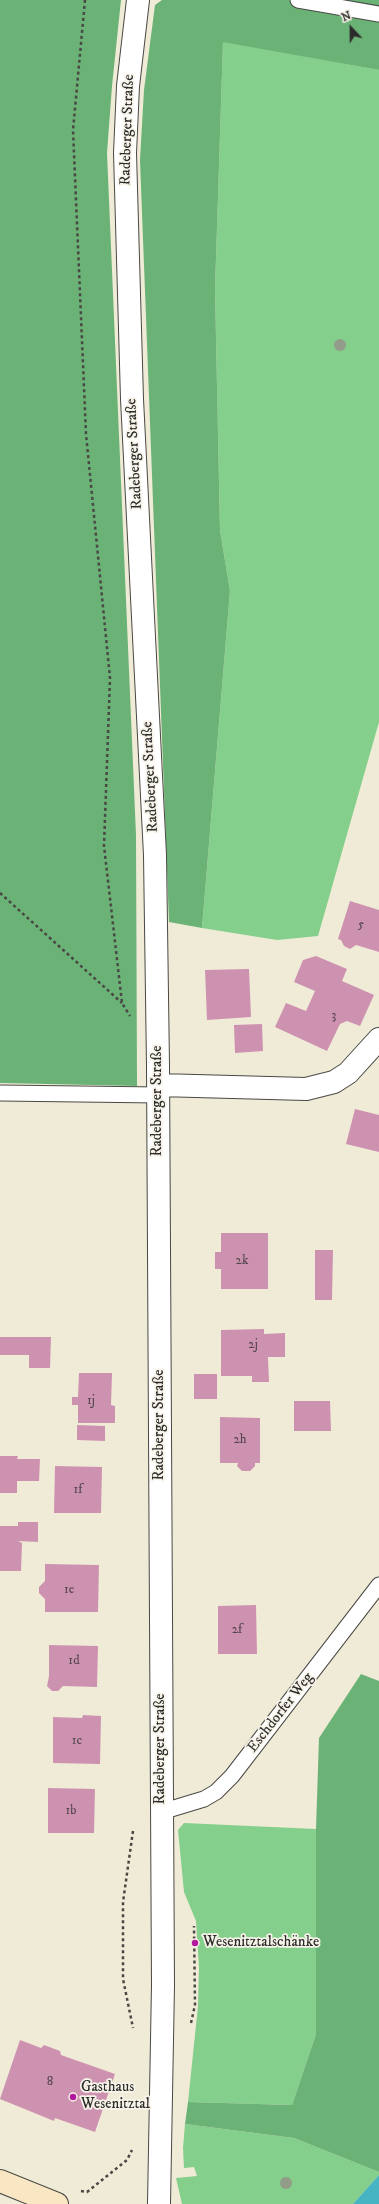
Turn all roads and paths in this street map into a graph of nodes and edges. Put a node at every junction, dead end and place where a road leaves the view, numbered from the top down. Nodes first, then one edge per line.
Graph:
1 (85, 0) edge
2 (138, 0) edge
3 (298, 0) edge
4 (379, 14) edge
5 (0, 892) edge
6 (122, 1003) junction
7 (133, 1022) dead end
8 (379, 1039) edge
9 (159, 1090) junction
10 (0, 1093) edge
11 (379, 1585) edge
12 (161, 1812) junction
13 (134, 1826) dead end
14 (134, 2032) dead end
15 (133, 2148) dead end
16 (0, 2181) edge
17 (81, 2191) dead end
18 (57, 2204) edge
19 (159, 2204) edge

1 - 6 path
2 - 9 street, Radeberger Straße
3 - 4 lane
5 - 6 path
6 - 7 path
8 - 9 street
9 - 10 lane
9 - 12 street, Radeberger Straße
11 - 12 lane, Eschdorfer Weg
12 - 19 street, Radeberger Straße
13 - 14 path
15 - 17 path
16 - 18 main road

